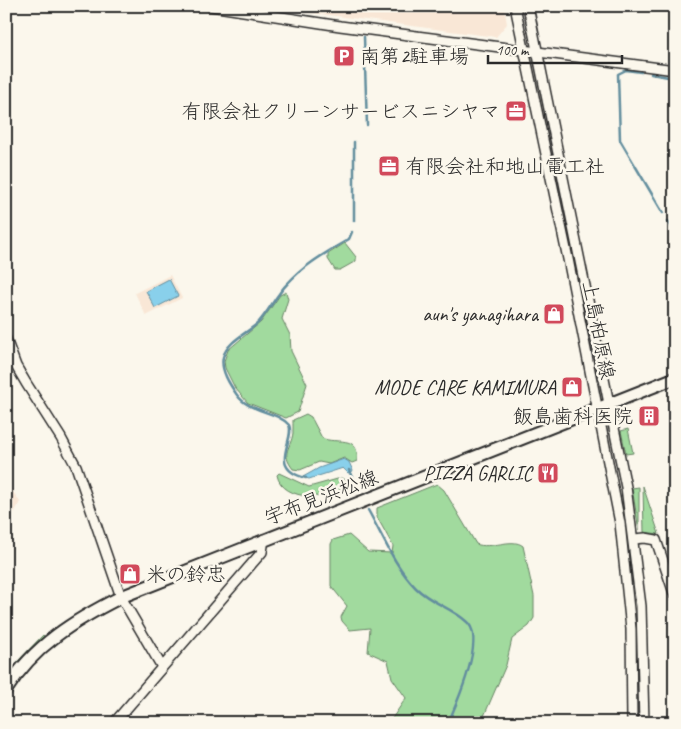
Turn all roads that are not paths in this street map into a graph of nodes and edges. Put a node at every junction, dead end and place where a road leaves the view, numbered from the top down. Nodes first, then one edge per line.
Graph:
1 (211, 6) edge
2 (515, 6) edge
3 (528, 6) edge
4 (523, 50) junction
5 (538, 52) junction
6 (675, 70) edge
7 (6, 339) edge
8 (675, 378) edge
9 (610, 403) junction
10 (597, 408) junction
11 (264, 539) junction
12 (634, 539) junction
13 (675, 596) edge
14 (121, 597) junction
15 (162, 667) junction
16 (6, 690) edge
17 (114, 723) edge
18 (632, 723) edge
19 (644, 723) edge

1 - 4 street
2 - 4 street, 上島柏原線
3 - 5 street, 上島柏原線
4 - 5 street
4 - 10 street, 上島柏原線
5 - 6 street
5 - 9 street, 上島柏原線
7 - 14 street
8 - 9 main road, 宇布見浜松線
9 - 10 main road, 宇布見浜松線
9 - 12 street, 上島柏原線
10 - 11 main road, 宇布見浜松線
10 - 18 street, 上島柏原線
11 - 14 main road, 宇布見浜松線
11 - 15 street
12 - 13 street
12 - 19 street, 上島柏原線
14 - 15 street
14 - 16 main road, 宇布見浜松線
15 - 17 street

